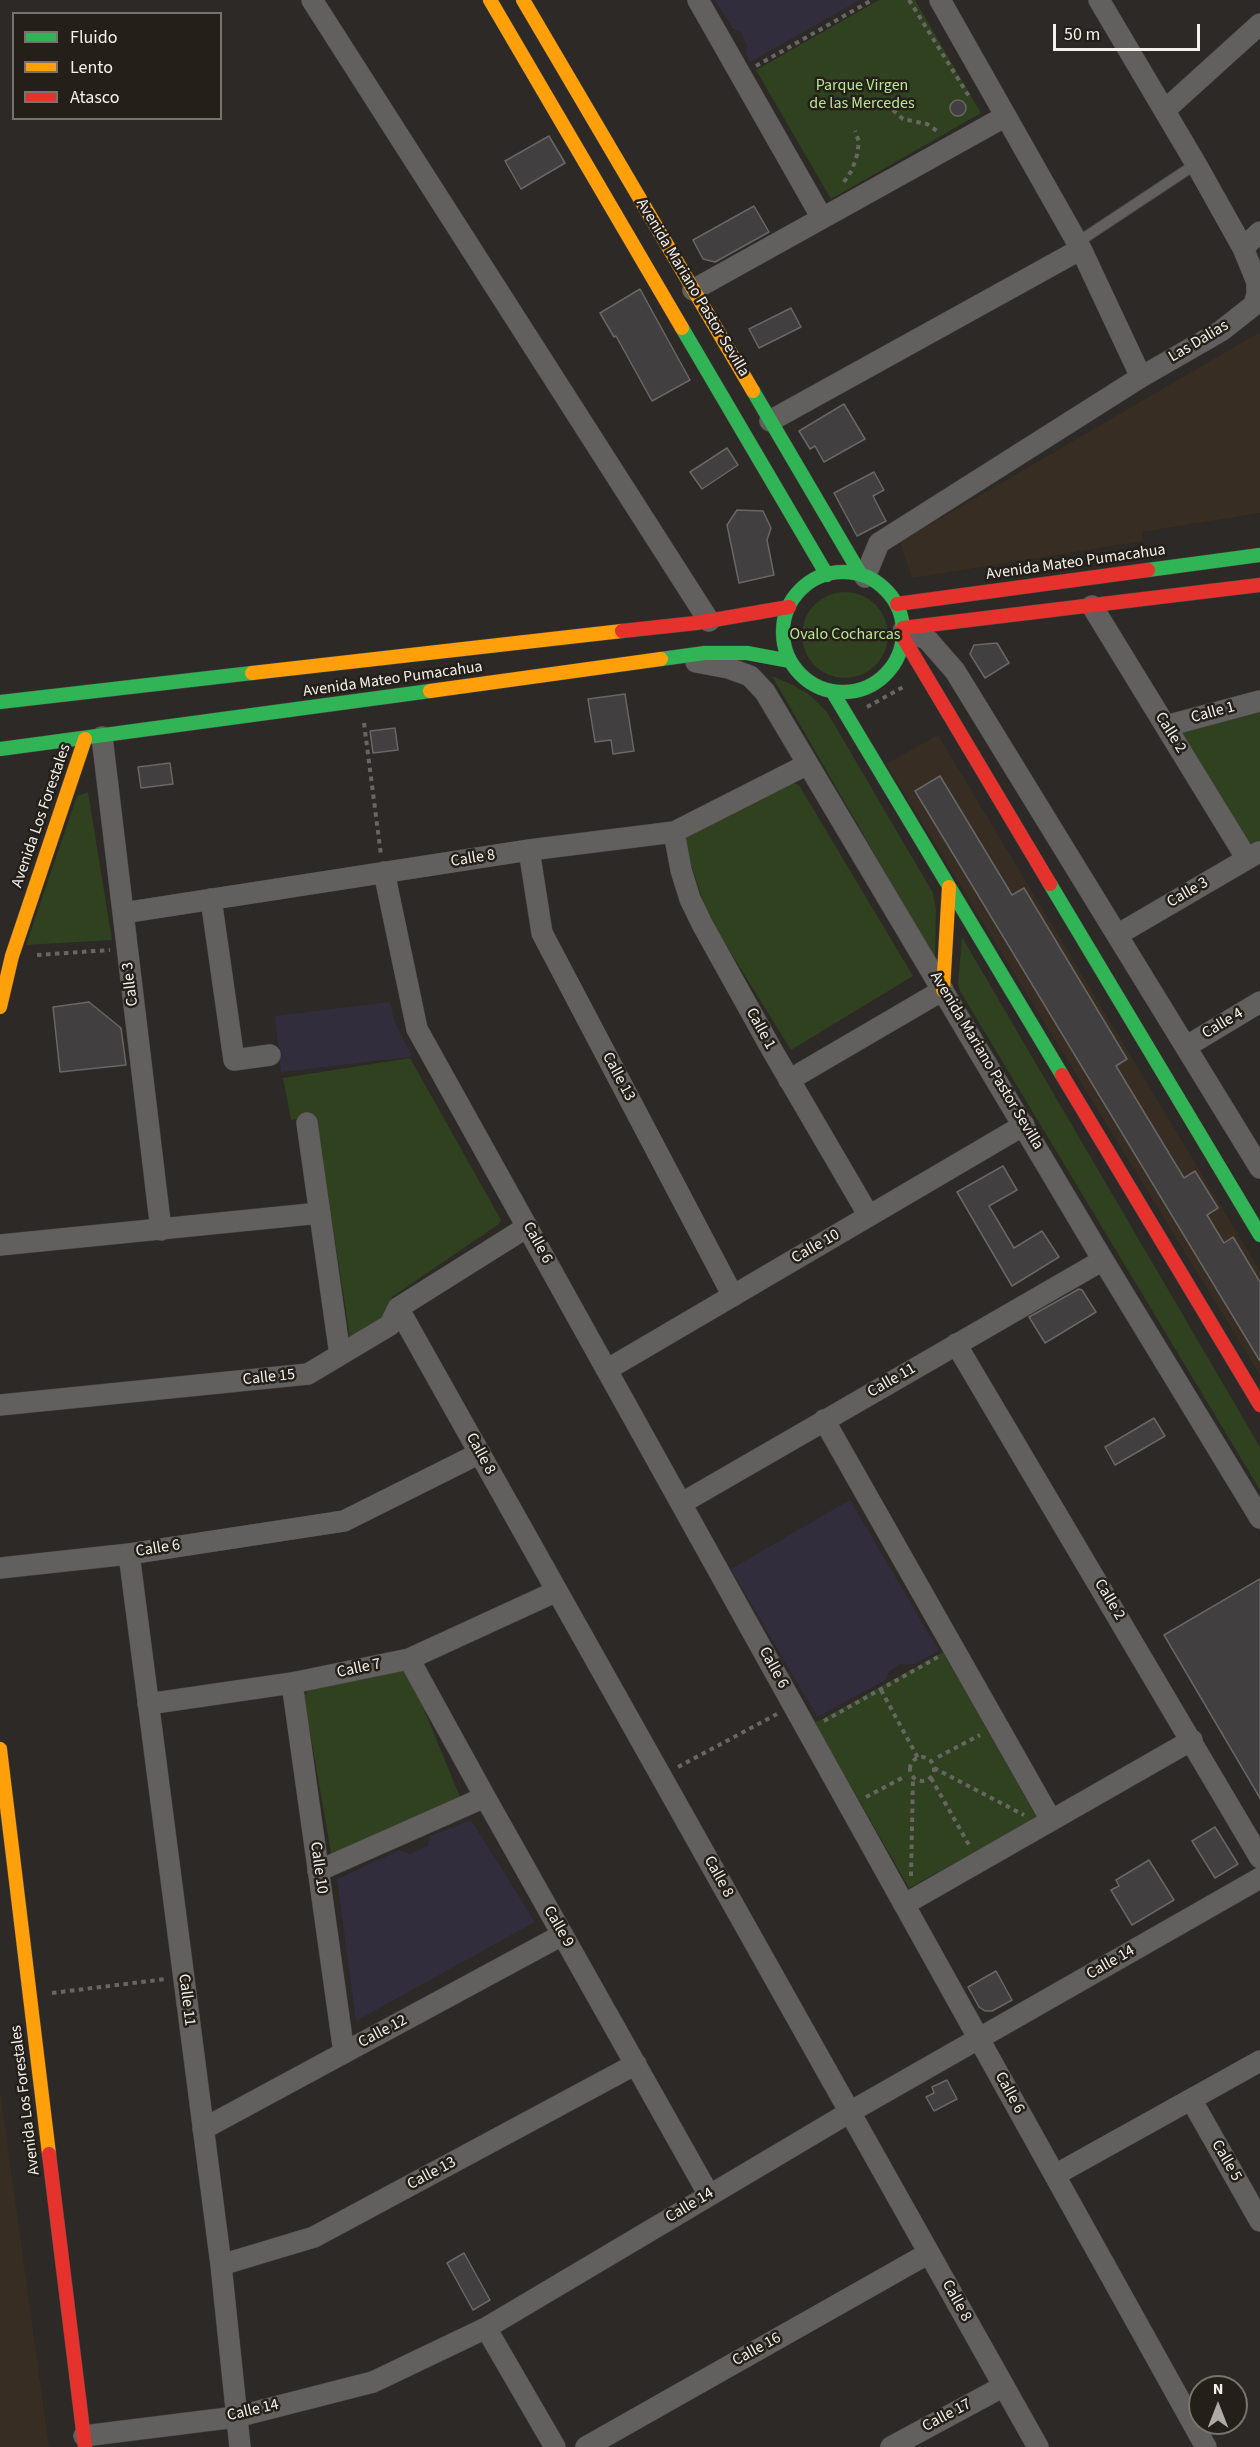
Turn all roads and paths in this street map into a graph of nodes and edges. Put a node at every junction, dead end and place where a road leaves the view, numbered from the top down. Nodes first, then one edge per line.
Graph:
1 (312, 0) edge
2 (490, 0) edge
3 (523, 0) edge
4 (698, 0) edge
5 (872, 0) edge
6 (909, 0) edge
7 (940, 0) edge
8 (1099, 0) edge
9 (1260, 24) edge
10 (752, 72) junction
11 (973, 103) dead end
12 (893, 110) dead end
13 (1165, 110) junction
14 (1006, 116) junction
15 (946, 130) dead end
16 (855, 131) dead end
17 (940, 134) junction
18 (930, 139) dead end
19 (1196, 164) junction
20 (852, 183) dead end
21 (822, 218) junction
22 (1260, 232) edge
23 (1080, 245) junction
24 (1243, 248) junction
25 (693, 290) junction
26 (1140, 377) junction
27 (770, 421) junction
28 (1260, 555) edge
29 (827, 575) junction
30 (863, 576) junction
31 (1260, 585) edge
32 (897, 604) junction
33 (1092, 606) junction
34 (789, 607) junction
35 (709, 621) junction
36 (904, 633) junction
37 (671, 657) junction
38 (790, 662) junction
39 (926, 674) junction
40 (832, 692) junction
41 (1260, 700) edge
42 (0, 702) edge
43 (361, 702) junction
44 (848, 718) junction
45 (1166, 726) junction
46 (94, 738) junction
47 (0, 749) edge
48 (808, 764) junction
49 (674, 832) junction
50 (529, 850) junction
51 (1254, 855) edge
52 (384, 873) junction
53 (949, 887) junction
54 (211, 899) junction
55 (123, 913) junction
56 (1117, 935) junction
57 (127, 948) junction
58 (12, 956) junction
59 (943, 990) junction
60 (1260, 1002) edge
61 (0, 1007) edge
62 (1187, 1046) junction
63 (270, 1055) dead end
64 (789, 1080) junction
65 (307, 1123) dead end
66 (1024, 1125) junction
67 (1259, 1165) edge
68 (320, 1213) junction
69 (869, 1216) junction
70 (527, 1227) junction
71 (161, 1230) junction
72 (1260, 1235) edge
73 (0, 1245) edge
74 (1103, 1260) junction
75 (733, 1296) junction
76 (398, 1308) junction
77 (956, 1344) junction
78 (340, 1355) junction
79 (608, 1369) junction
80 (0, 1405) edge
81 (1260, 1405) edge
82 (824, 1420) junction
83 (480, 1453) junction
84 (682, 1503) junction
85 (1260, 1518) edge
86 (129, 1554) junction
87 (0, 1568) edge
88 (557, 1591) junction
89 (409, 1659) junction
90 (944, 1667) dead end
91 (292, 1683) junction
92 (881, 1690) junction
93 (148, 1704) junction
94 (794, 1705) junction
95 (820, 1724) dead end
96 (977, 1725) dead end
97 (1192, 1740) junction
98 (0, 1749) edge
99 (938, 1757) dead end
100 (918, 1758) junction
101 (934, 1768) junction
102 (661, 1776) junction
103 (904, 1777) dead end
104 (913, 1778) junction
105 (931, 1778) junction
106 (485, 1797) junction
107 (862, 1798) dead end
108 (1025, 1809) dead end
109 (1041, 1819) junction
110 (1020, 1824) dead end
111 (972, 1851) dead end
112 (1260, 1858) edge
113 (318, 1871) junction
114 (906, 1875) dead end
115 (1260, 1878) edge
116 (905, 1904) junction
117 (562, 1935) junction
118 (183, 1977) junction
119 (30, 1995) junction
120 (979, 2038) junction
121 (344, 2053) junction
122 (1260, 2061) edge
123 (636, 2064) junction
124 (1192, 2101) junction
125 (850, 2112) junction
126 (203, 2128) junction
127 (1054, 2175) junction
128 (709, 2195) junction
129 (1260, 2221) edge
130 (929, 2253) junction
131 (221, 2265) junction
132 (486, 2328) junction
133 (1004, 2386) junction
134 (236, 2416) junction
135 (84, 2442) edge
136 (240, 2447) edge
137 (555, 2447) edge
138 (586, 2447) edge
139 (891, 2447) edge
140 (1038, 2447) edge
141 (1206, 2447) edge

1 - 35 street
2 - 29 main road, Avenida Mariano Pastor Sevilla
3 - 25 main road, Avenida Mariano Pastor Sevilla
4 - 10 street
5 - 10 path
6 - 11 path
7 - 14 street
8 - 13 street, Las Dalias
9 - 13 street
10 - 21 street
12 - 17 path
13 - 19 street, Las Dalias
14 - 21 street
14 - 23 street
15 - 17 path
16 - 20 path
17 - 18 path
19 - 23 lane
19 - 24 street, Las Dalias
21 - 25 street
22 - 24 street
23 - 26 street
23 - 27 street
24 - 26 street, Las Dalias
25 - 27 main road, Avenida Mariano Pastor Sevilla
26 - 30 street, Las Dalias
27 - 30 main road, Avenida Mariano Pastor Sevilla
28 - 32 main road, Avenida Mateo Pumacahua
29 - 30 main road
29 - 34 main road
30 - 32 main road
31 - 33 main road
32 - 36 main road
33 - 36 main road
33 - 45 street, Calle 2
34 - 35 main road, Avenida Mateo Pumacahua
34 - 38 main road
35 - 42 main road, Avenida Mateo Pumacahua
36 - 39 main road
36 - 40 main road
36 - 56 street
37 - 38 main road, Avenida Mateo Pumacahua
37 - 43 main road, Avenida Mateo Pumacahua
37 - 48 street, Avenida Mariano Pastor Sevilla
38 - 40 main road
39 - 44 path
39 - 72 main road
40 - 44 main road
41 - 45 street, Calle 1
43 - 46 main road, Avenida Mateo Pumacahua
43 - 52 path
44 - 53 main road
45 - 51 street, Calle 2
46 - 47 main road, Avenida Mateo Pumacahua
46 - 55 street, Calle 3
46 - 58 main road, Avenida Los Forestales
48 - 49 street, Calle 8
48 - 59 street, Avenida Mariano Pastor Sevilla
49 - 50 street, Calle 8
49 - 64 street, Calle 1
50 - 52 street, Calle 8
50 - 75 street, Calle 13
51 - 56 street, Calle 3
52 - 54 street, Calle 8
52 - 70 street, Calle 6
53 - 59 main road
53 - 81 main road
54 - 55 street, Calle 8
54 - 63 street
55 - 57 street, Calle 3
56 - 62 street
57 - 58 path
57 - 71 street, Calle 3
58 - 61 main road, Avenida Los Forestales
59 - 64 street
59 - 66 street, Avenida Mariano Pastor Sevilla
60 - 62 street, Calle 4
62 - 67 street
64 - 69 street, Calle 1
65 - 68 street
66 - 69 street, Calle 10
66 - 74 street, Avenida Mariano Pastor Sevilla
68 - 71 street
68 - 78 street
69 - 75 street, Calle 10
70 - 76 street, Calle 15
70 - 79 street, Calle 6
71 - 73 street
74 - 77 street, Calle 11
74 - 85 street, Avenida Mariano Pastor Sevilla
75 - 79 street, Calle 10
76 - 78 street, Calle 15
76 - 83 street, Calle 8
77 - 82 street, Calle 11
77 - 97 street, Calle 2
78 - 80 street, Calle 15
79 - 84 street, Calle 6
82 - 84 street, Calle 11
82 - 109 street
83 - 86 street, Calle 6
83 - 88 street, Calle 8
84 - 94 street, Calle 6
86 - 87 street, Calle 6
86 - 93 street, Calle 11
88 - 89 street, Calle 7
88 - 102 street, Calle 8
89 - 91 street, Calle 7
89 - 106 street, Calle 9
90 - 92 path
91 - 93 street, Calle 7
91 - 113 street, Calle 10
92 - 95 path
92 - 100 path
93 - 118 street, Calle 11
94 - 102 path
94 - 116 street, Calle 6
96 - 99 path
97 - 109 street
97 - 112 street, Calle 2
98 - 119 main road, Avenida Los Forestales
100 - 101 path
100 - 104 path
101 - 105 path
101 - 109 path
102 - 125 street, Calle 8
103 - 107 path
104 - 105 path
104 - 114 path
105 - 111 path
106 - 113 street
106 - 117 street, Calle 9
108 - 109 path
109 - 110 path
109 - 116 street
113 - 121 street, Calle 10
115 - 120 street, Calle 14
116 - 120 street, Calle 6
117 - 121 street, Calle 12
117 - 123 street, Calle 9
118 - 119 path
118 - 126 street, Calle 11
119 - 135 main road, Avenida Los Forestales
120 - 125 street, Calle 14
120 - 127 street, Calle 6
121 - 126 street, Calle 12
122 - 124 street
123 - 128 street, Calle 9
123 - 131 street, Calle 13
124 - 127 street
124 - 129 street, Calle 5
125 - 128 street, Calle 14
125 - 130 street, Calle 8
126 - 131 street, Calle 11
127 - 141 street, Calle 6
128 - 132 street, Calle 14
130 - 133 street, Calle 8
130 - 138 street, Calle 16
131 - 134 street, Calle 11
132 - 134 street, Calle 14
132 - 137 street
133 - 139 street, Calle 17
133 - 140 street, Calle 8
134 - 135 street, Calle 14
134 - 136 street, Calle 11

